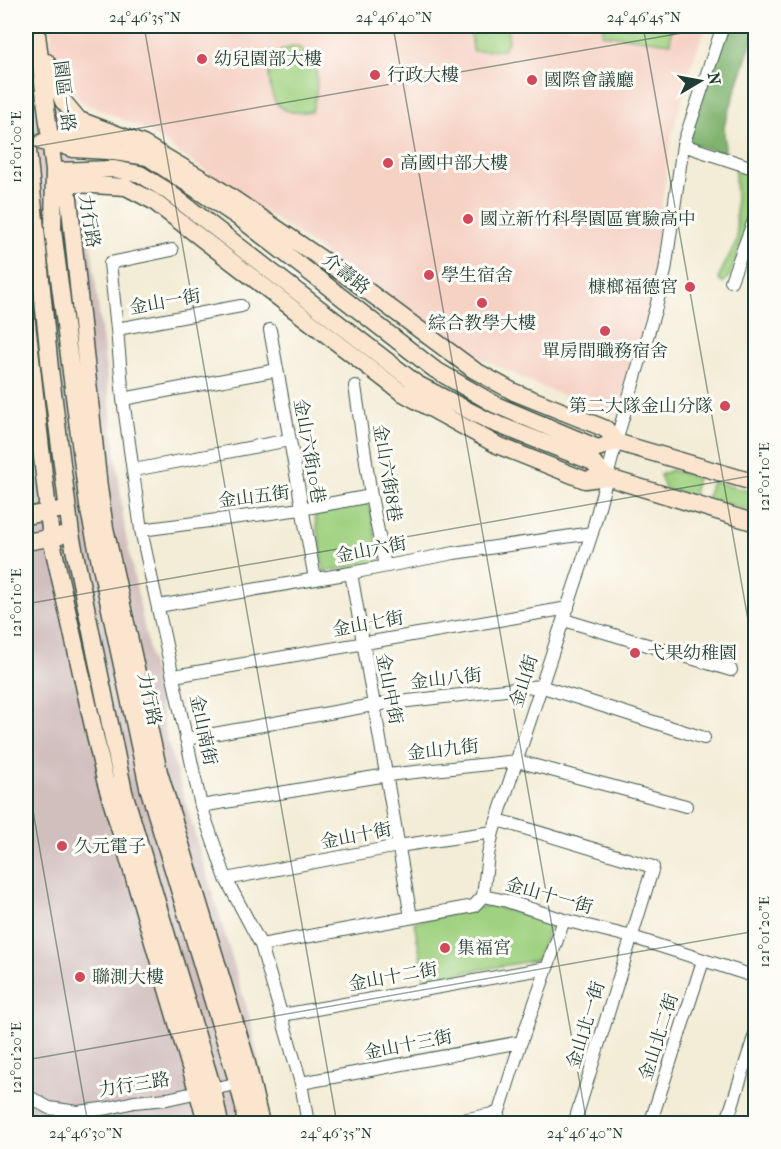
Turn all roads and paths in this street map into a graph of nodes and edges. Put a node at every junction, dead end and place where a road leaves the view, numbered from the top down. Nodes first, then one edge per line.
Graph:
1 (723, 26) edge
2 (37, 32) edge
3 (26, 140) edge
4 (50, 141) junction
5 (143, 144) junction
6 (683, 145) junction
7 (26, 166) edge
8 (114, 169) junction
9 (756, 169) edge
10 (54, 171) junction
11 (72, 190) junction
12 (756, 215) edge
13 (172, 250) dead end
14 (731, 281) dead end
15 (241, 306) dead end
16 (26, 314) edge
17 (117, 329) junction
18 (270, 330) dead end
19 (277, 370) junction
20 (355, 386) dead end
21 (123, 399) junction
22 (289, 440) junction
23 (616, 442) junction
24 (134, 470) junction
25 (606, 477) junction
26 (756, 483) edge
27 (371, 496) junction
28 (95, 505) junction
29 (68, 509) junction
30 (301, 509) junction
31 (48, 512) junction
32 (26, 516) edge
33 (756, 523) edge
34 (99, 529) junction
35 (141, 530) junction
36 (71, 534) junction
37 (592, 534) junction
38 (51, 538) junction
39 (26, 542) edge
40 (385, 566) junction
41 (351, 573) junction
42 (315, 579) junction
43 (158, 606) junction
44 (566, 614) junction
45 (362, 644) junction
46 (731, 669) dead end
47 (174, 676) junction
48 (540, 686) junction
49 (373, 705) junction
50 (186, 738) junction
51 (704, 738) dead end
52 (517, 760) junction
53 (387, 775) junction
54 (201, 806) junction
55 (686, 806) dead end
56 (495, 826) junction
57 (398, 846) junction
58 (653, 867) joint
59 (226, 879) junction
60 (483, 896) junction
61 (411, 917) junction
62 (564, 920) junction
63 (632, 936) junction
64 (261, 945) junction
65 (703, 961) junction
66 (547, 968) junction
67 (756, 977) edge
68 (282, 1015) junction
69 (756, 1031) edge
70 (521, 1042) junction
71 (244, 1082) junction
72 (301, 1083) junction
73 (206, 1090) junction
74 (26, 1095) edge
75 (497, 1118) edge
76 (207, 1124) edge
77 (220, 1124) edge
78 (246, 1124) edge
79 (261, 1124) edge
80 (308, 1124) edge
81 (442, 1124) edge
82 (573, 1124) edge
83 (650, 1124) edge
84 (726, 1124) edge

1 - 6 street, 金山街
2 - 4 street, 園區一路
2 - 5 street, 介壽路
3 - 4 street, 介壽路
3 - 7 street
4 - 5 street, 介壽路
4 - 10 street, 園區一路
4 - 23 street, 介壽路
5 - 23 street, 介壽路
6 - 9 street
6 - 23 street, 金山街
7 - 10 street
7 - 29 street
8 - 10 street
8 - 11 street
8 - 25 street
10 - 11 street
10 - 28 street, 力行路
11 - 25 street
11 - 28 street, 力行路
12 - 14 street
13 - 17 street, 金山一街
15 - 17 street, 金山一街
16 - 31 street
17 - 21 street, 金山南街
18 - 19 street, 金山六街10巷
19 - 21 street
19 - 22 street, 金山六街10巷
20 - 27 street, 金山六街8巷
21 - 24 street, 金山南街
22 - 24 street
22 - 30 street, 金山六街10巷
23 - 25 street, 金山街
23 - 26 street, 介壽路
24 - 35 street, 金山南街
25 - 33 street
25 - 37 street, 金山街
27 - 30 street, 金山五街
27 - 40 street, 金山六街8巷
28 - 29 street
28 - 34 street, 力行路
29 - 31 street
29 - 36 street
30 - 35 street, 金山五街
30 - 42 street, 金山六街10巷
31 - 32 street
31 - 38 street
34 - 36 street
34 - 71 street, 力行路
35 - 43 street, 金山南街
36 - 38 street
36 - 73 street
37 - 40 street, 金山六街
37 - 44 street, 金山街
38 - 39 street
38 - 73 street
40 - 41 street, 金山六街
41 - 42 street, 金山六街
41 - 45 street, 金山中街
42 - 43 street, 金山六街
43 - 47 street, 金山南街
44 - 45 street, 金山七街
44 - 46 street, 金山七街
44 - 48 street, 金山街
45 - 47 street, 金山七街
45 - 49 street, 金山中街
47 - 50 street, 金山南街
48 - 49 street, 金山八街
48 - 51 street, 金山八街
48 - 52 street, 金山街
49 - 50 street, 金山八街
49 - 53 street, 金山中街
50 - 54 street, 金山南街
52 - 53 street, 金山九街
52 - 55 street, 金山九街
52 - 56 street, 金山街
53 - 54 street, 金山九街
53 - 57 street, 金山中街
54 - 59 street, 金山南街
56 - 57 street, 金山十街
56 - 58 street, 金山十街
56 - 60 street, 金山街
57 - 59 street, 金山十街
57 - 61 street, 金山中街
58 - 63 street, 金山北一街
59 - 64 street, 金山南街
60 - 61 street, 金山十一街
60 - 62 street, 金山十一街
61 - 64 street, 金山十一街
62 - 63 street, 金山十一街
62 - 66 street
63 - 65 street, 金山十一街
63 - 82 street, 金山北一街
64 - 68 street, 金山南街
65 - 67 street, 金山十一街
65 - 83 street, 金山北二街
66 - 68 street, 金山十二街
66 - 70 street
68 - 72 street, 金山南街
69 - 84 street
70 - 72 street, 金山十三街
70 - 75 street
71 - 73 street, 力行三路
71 - 78 street, 力行路
71 - 79 street, 力行路
72 - 80 street, 金山南街
73 - 74 street, 力行三路
73 - 76 street
73 - 77 street
75 - 81 street

